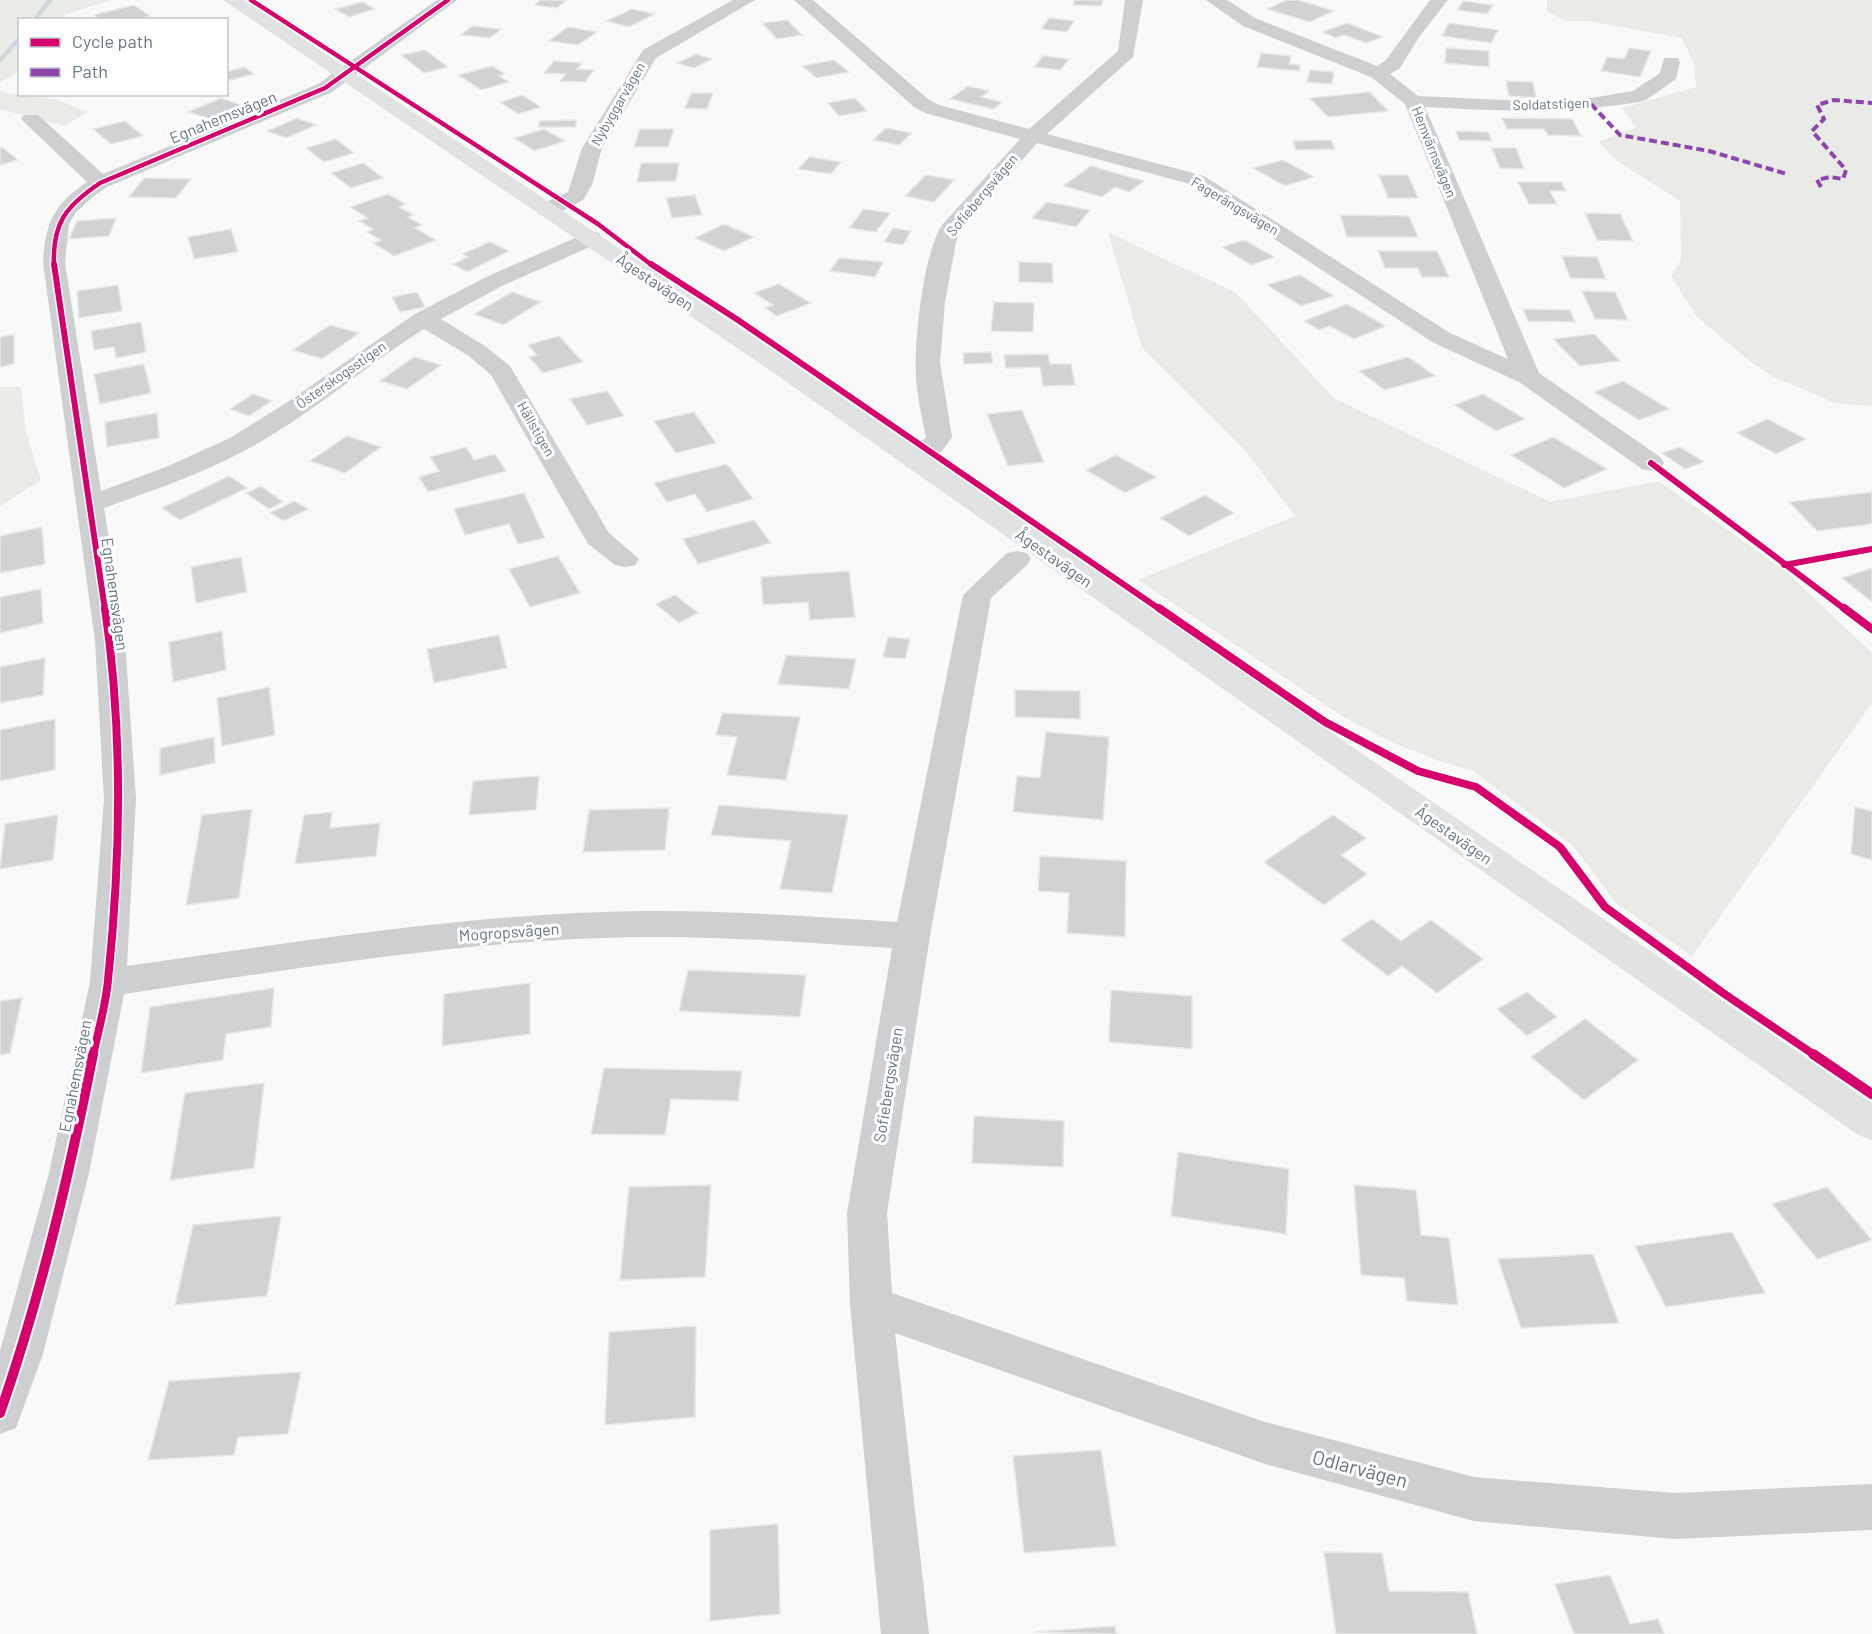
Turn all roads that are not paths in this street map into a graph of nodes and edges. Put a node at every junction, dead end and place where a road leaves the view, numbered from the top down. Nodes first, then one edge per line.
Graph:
1 (231, 0) edge
2 (447, 0) edge
3 (746, 0) edge
4 (803, 0) edge
5 (1134, 0) edge
6 (1215, 0) edge
7 (1439, 0) edge
8 (1671, 62) dead end
9 (1378, 73) junction
10 (342, 74) junction
11 (1413, 101) junction
12 (31, 119) dead end
13 (1033, 136) junction
14 (100, 183) junction
15 (547, 210) junction
16 (591, 238) junction
17 (425, 319) junction
18 (1528, 377) junction
19 (915, 461) junction
20 (1651, 463) dead end
21 (88, 504) junction
22 (625, 559) dead end
23 (1017, 559) dead end
24 (912, 936) junction
25 (108, 982) junction
26 (1872, 1124) edge
27 (871, 1305) junction
28 (0, 1413) edge
29 (1872, 1507) edge
30 (905, 1634) edge

1 - 10 main road, Ågestavägen
2 - 10 street, Egnahemsvägen
3 - 15 street, Nybyggarvägen
4 - 13 street, Fagerängsvägen
5 - 13 street, Sofiebergsvägen
6 - 9 street, Hemvärnsvägen
7 - 9 street
8 - 11 street, Soldatstigen
9 - 11 street, Hemvärnsvägen
10 - 14 street, Egnahemsvägen
10 - 15 main road, Ågestavägen
11 - 18 street, Hemvärnsvägen
12 - 14 street
13 - 18 street, Fagerängsvägen
13 - 19 street, Sofiebergsvägen
14 - 21 street, Egnahemsvägen
15 - 16 main road, Ågestavägen
16 - 17 street, Österskogsstigen
16 - 19 main road, Ågestavägen
17 - 21 street, Österskogsstigen
17 - 22 street, Hällstigen
18 - 20 street, Fagerängsvägen
19 - 26 main road, Ågestavägen
21 - 25 street, Egnahemsvägen
23 - 24 street, Sofiebergsvägen
24 - 25 street, Mogropsvägen
24 - 27 street, Sofiebergsvägen
25 - 28 street, Egnahemsvägen
27 - 29 street, Odlarvägen
27 - 30 street, Sofiebergsvägen

